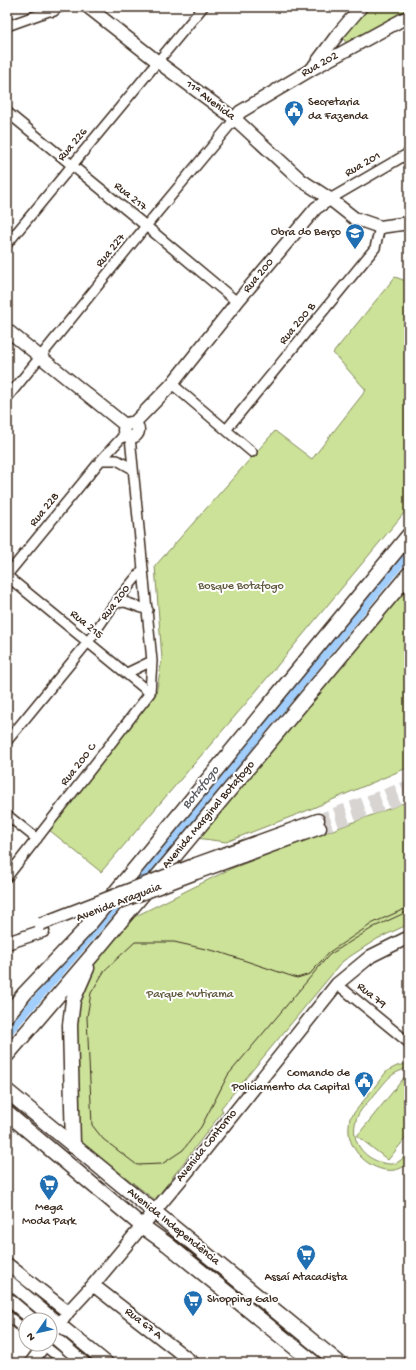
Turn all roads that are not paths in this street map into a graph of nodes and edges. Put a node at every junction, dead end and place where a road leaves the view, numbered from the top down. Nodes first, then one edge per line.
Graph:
1 (88, 7) edge
2 (203, 7) edge
3 (361, 7) edge
4 (56, 8) edge
5 (98, 11) edge
6 (409, 16) edge
7 (7, 26) edge
8 (338, 34) junction
9 (346, 50) junction
10 (158, 62) junction
11 (312, 69) junction
12 (7, 112) edge
13 (235, 119) junction
14 (409, 152) edge
15 (71, 166) junction
16 (330, 199) junction
17 (409, 223) edge
18 (146, 226) junction
19 (380, 227) junction
20 (7, 244) edge
21 (237, 302) junction
22 (7, 330) edge
23 (40, 357) junction
24 (172, 384) junction
25 (7, 398) edge
26 (129, 430) junction
27 (226, 430) junction
28 (252, 452) dead end
29 (101, 460) junction
30 (133, 469) junction
31 (409, 535) edge
32 (143, 569) junction
33 (409, 574) edge
34 (7, 575) edge
35 (115, 603) junction
36 (148, 610) junction
37 (88, 642) junction
38 (152, 661) junction
39 (127, 673) junction
40 (150, 693) junction
41 (7, 741) edge
42 (7, 815) edge
43 (319, 824) tunnel mouth
44 (37, 839) junction
45 (7, 877) edge
46 (42, 928) junction
47 (7, 936) edge
48 (409, 937) edge
49 (7, 943) edge
50 (94, 953) junction
51 (337, 984) junction
52 (25, 994) junction
53 (7, 1002) edge
54 (7, 1015) edge
55 (409, 1043) edge
56 (7, 1054) edge
57 (8, 1092) edge
58 (7, 1112) edge
59 (74, 1146) junction
60 (153, 1212) junction
61 (142, 1226) junction
62 (7, 1264) edge
63 (22, 1276) junction
64 (7, 1280) edge
65 (93, 1285) junction
66 (7, 1298) edge
67 (31, 1300) junction
68 (24, 1312) edge
69 (68, 1312) junction
70 (7, 1315) edge
71 (18, 1324) edge
72 (59, 1324) junction
73 (58, 1349) edge
74 (39, 1352) edge
75 (74, 1361) edge
76 (31, 1363) edge
77 (106, 1363) edge
78 (193, 1363) edge
79 (314, 1363) edge
80 (339, 1363) edge

1 - 5 street, 11ª Avenida
2 - 10 street, Rua 226
3 - 8 street
4 - 7 street
5 - 10 street, 11ª Avenida
6 - 9 street, Rua 202
8 - 9 street
8 - 11 street
9 - 11 street, Rua 202
10 - 13 street, 11ª Avenida
10 - 15 street, Rua 226
11 - 13 street, Rua 202
12 - 15 street, Rua 217
13 - 16 street, 11ª Avenida
13 - 18 street, Rua 227
14 - 16 street, Rua 201
15 - 18 street, Rua 217
15 - 20 street, Rua 226
16 - 19 street
16 - 21 street, Rua 200
17 - 19 street
18 - 21 street, Rua 217
18 - 23 street, Rua 227
19 - 27 street, Rua 200 B
21 - 24 street, Rua 200
22 - 23 street
23 - 25 street, Rua 227
23 - 26 street
24 - 26 street, Rua 200
24 - 27 street
26 - 29 street, Rua 228
26 - 30 street
27 - 28 street
29 - 30 street
29 - 34 street, Rua 228
30 - 32 street
31 - 52 main road, Avenida Marginal Botafogo
32 - 35 street, Rua 200
32 - 36 street
33 - 50 main road, Avenida Marginal Botafogo
34 - 37 street, Rua 215
35 - 36 street
35 - 37 street, Rua 200
36 - 38 street
37 - 39 street, Rua 215
37 - 41 street, Rua 200
38 - 39 street
38 - 40 street
39 - 40 street, Rua 215
40 - 44 street, Rua 200 C
42 - 44 street
43 - 46 street, Avenida Araguaia, bridge
44 - 45 street, Rua 200 C
46 - 47 street, Avenida Araguaia
46 - 49 street, Avenida Araguaia
48 - 51 street, Avenida Contorno
50 - 56 main road, Avenida Marginal Botafogo
50 - 59 main road
51 - 55 street, Rua 79
51 - 60 street, Avenida Contorno
52 - 53 main road
52 - 54 main road, Avenida Marginal Botafogo
57 - 59 main road, Avenida Independência
58 - 61 main road, Avenida Independência
59 - 60 main road, Avenida Independência
60 - 61 street, Avenida Contorno
60 - 80 main road, Avenida Independência
61 - 65 street, Avenida Contorno
61 - 79 main road, Avenida Independência
62 - 63 street
63 - 67 street
63 - 69 street
64 - 67 street
65 - 69 street, Avenida Contorno
65 - 78 street, Rua 67 A
66 - 68 street
67 - 72 street
69 - 72 street, Avenida Contorno
70 - 71 street
72 - 77 street
73 - 75 street
74 - 76 street, Avenida Contorno

